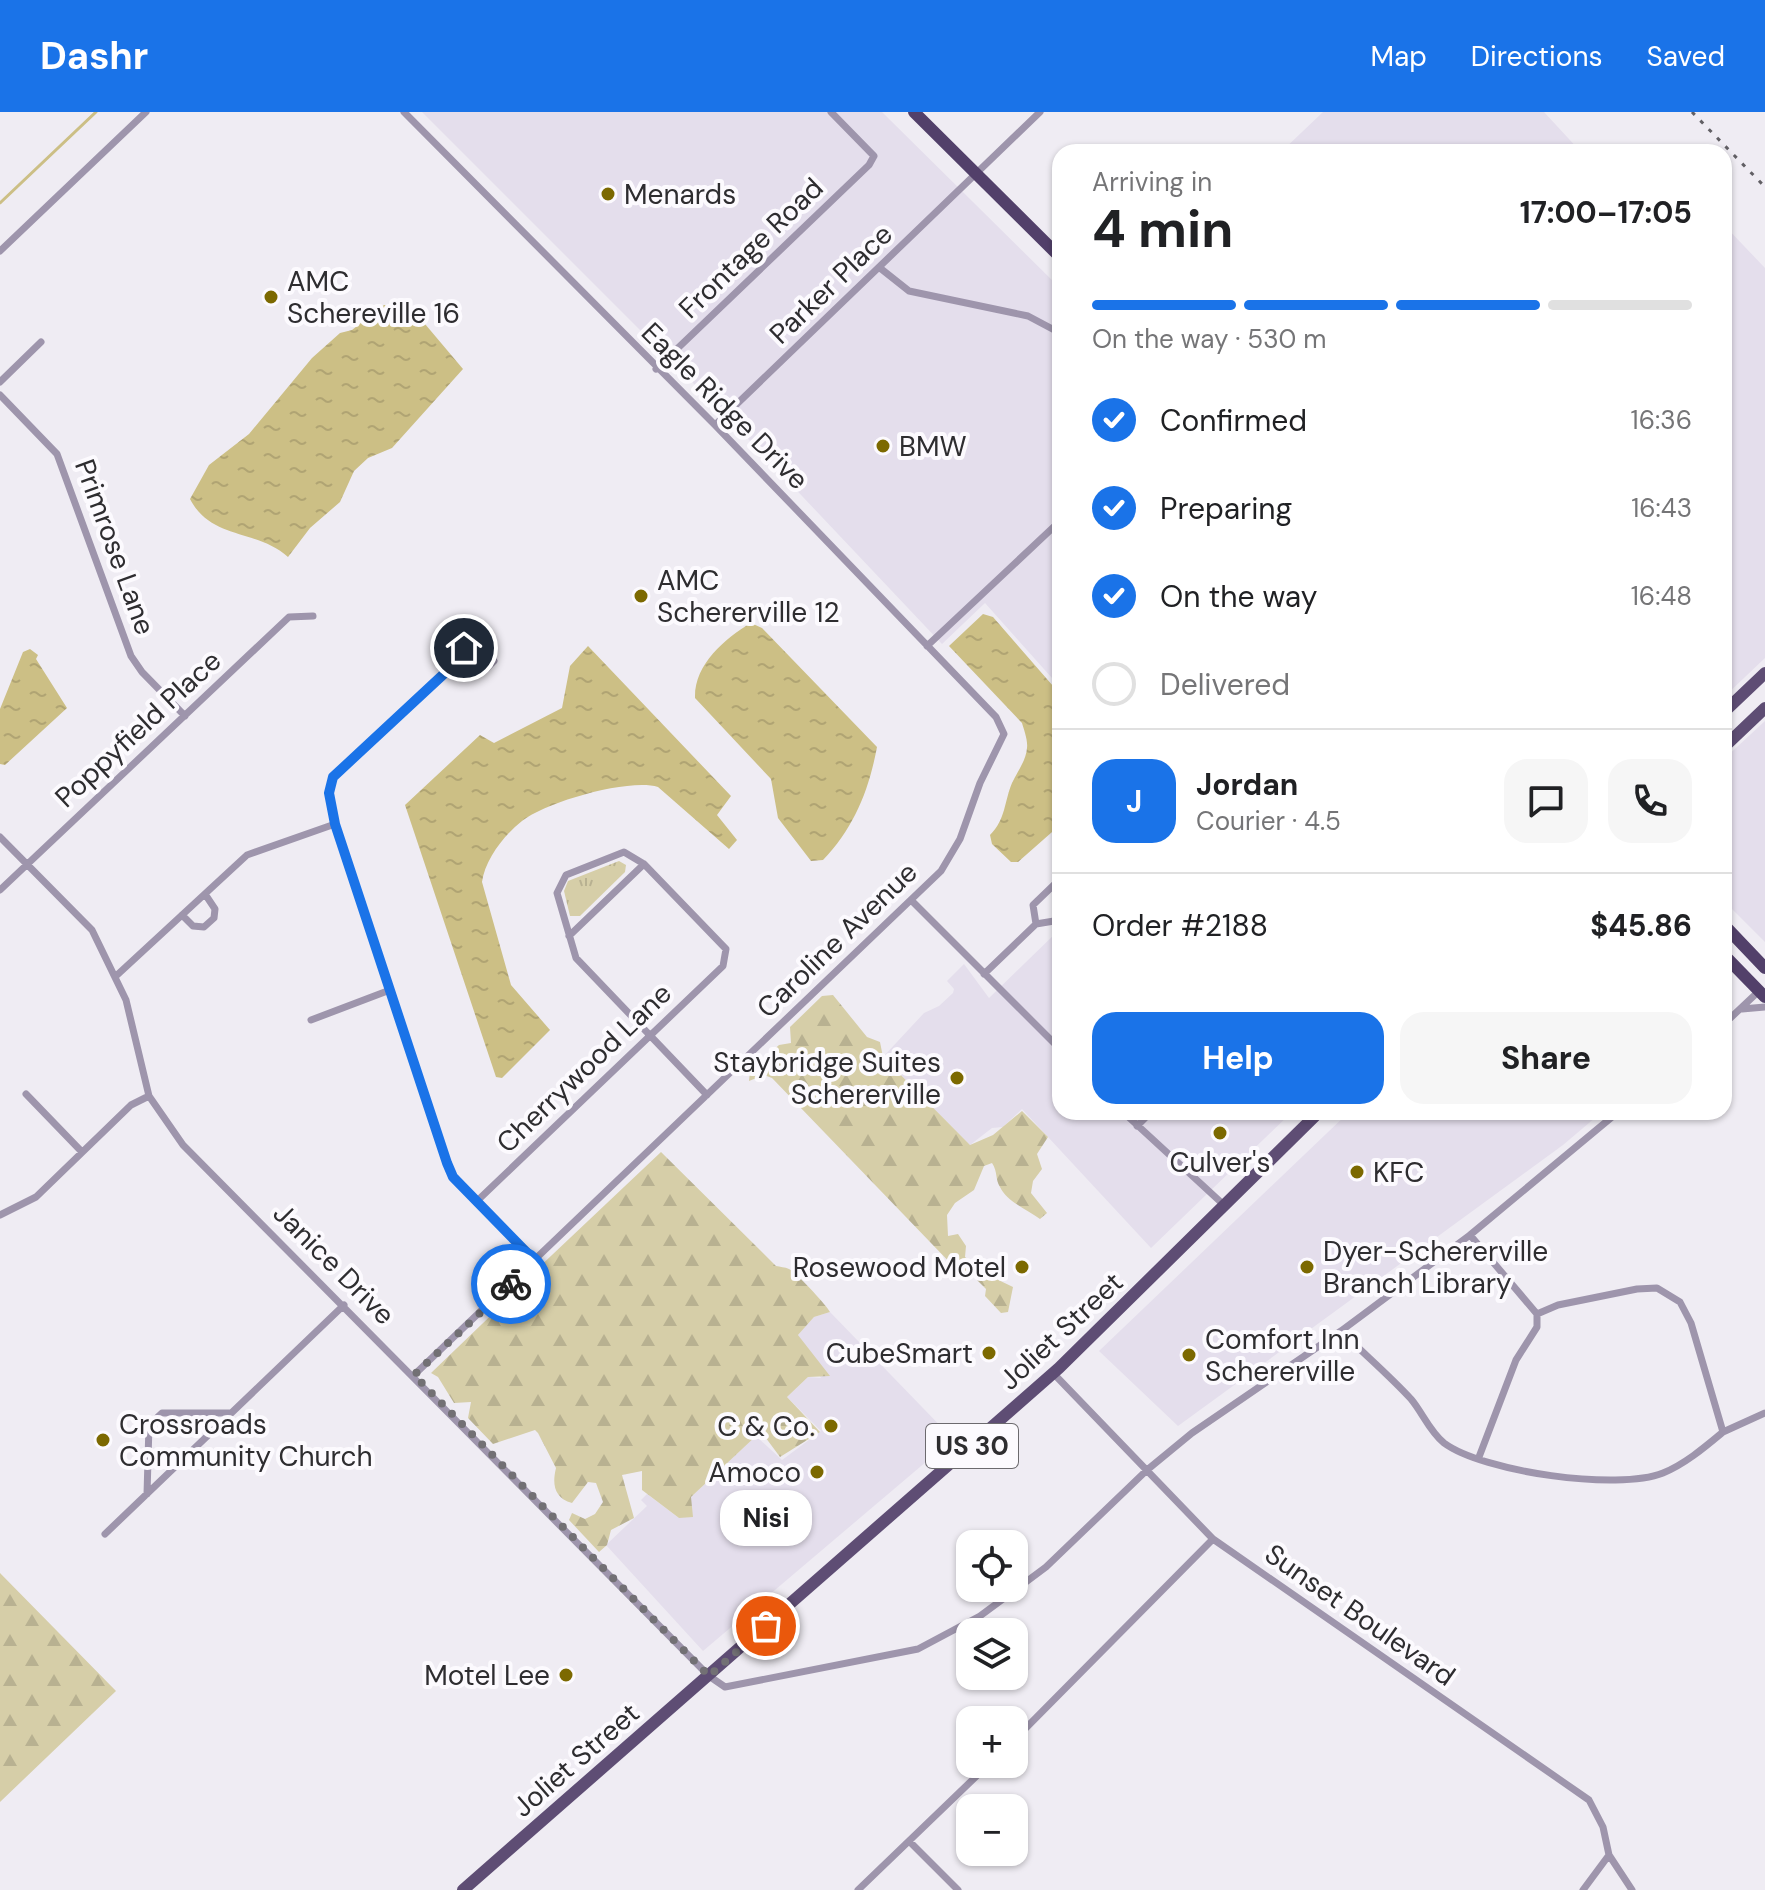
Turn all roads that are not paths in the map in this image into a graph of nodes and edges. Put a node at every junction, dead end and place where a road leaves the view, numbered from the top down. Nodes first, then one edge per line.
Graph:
1 (146, 112) edge
2 (404, 112) edge
3 (831, 112) edge
4 (914, 112) edge
5 (1040, 112) edge
6 (976, 174) junction
7 (1052, 249) edge
8 (0, 251) edge
9 (880, 268) junction
10 (1052, 329) edge
11 (41, 342) dead end
12 (656, 369) junction
13 (0, 382) edge
14 (0, 395) edge
15 (715, 425) junction
16 (1052, 529) edge
17 (313, 616) dead end
18 (927, 646) junction
19 (461, 658) junction
20 (1765, 673) edge
21 (1732, 704) edge
22 (1765, 708) edge
23 (185, 716) junction
24 (1004, 738) joint
25 (1732, 739) edge
26 (335, 824) junction
27 (0, 837) edge
28 (27, 864) junction
29 (644, 864) junction
30 (1052, 887) edge
31 (0, 890) edge
32 (205, 894) junction
33 (912, 901) junction
34 (182, 915) junction
35 (1052, 921) edge
36 (1036, 924) junction
37 (1732, 933) edge
38 (569, 936) junction
39 (1732, 963) edge
40 (1765, 968) edge
41 (984, 974) junction
42 (116, 976) junction
43 (390, 990) junction
44 (1763, 992) edge
45 (1765, 1007) edge
46 (1740, 1009) junction
47 (1732, 1016) edge
48 (311, 1020) dead end
49 (650, 1036) junction
50 (1052, 1041) edge
51 (26, 1094) dead end
52 (707, 1095) junction
53 (149, 1096) junction
54 (1131, 1120) edge
55 (1143, 1120) edge
56 (1311, 1120) edge
57 (1608, 1120) edge
58 (1137, 1126) junction
59 (82, 1152) junction
60 (476, 1202) junction
61 (1225, 1206) junction
62 (0, 1215) edge
63 (1470, 1235) junction
64 (535, 1261) junction
65 (344, 1305) junction
66 (1537, 1314) junction
67 (1341, 1331) junction
68 (1053, 1373) junction
69 (414, 1375) junction
70 (231, 1413) junction
71 (1765, 1413) edge
72 (1723, 1432) junction
73 (1479, 1457) junction
74 (1147, 1470) junction
75 (147, 1494) junction
76 (105, 1534) dead end
77 (1213, 1539) junction
78 (709, 1676) junction
79 (1028, 1726) edge
80 (974, 1778) edge
81 (909, 1841) junction
82 (1609, 1855) junction
83 (463, 1890) edge
84 (858, 1890) edge
85 (958, 1890) edge
86 (1583, 1890) edge
87 (1632, 1890) edge

1 - 8 street
2 - 12 street, Eagle Ridge Drive
3 - 12 street, Frontage Road
4 - 6 highway
5 - 6 street, Parker Place
6 - 7 highway
6 - 9 street, Parker Place
9 - 10 street
9 - 15 street, Parker Place
11 - 13 street
12 - 15 street, Eagle Ridge Drive
14 - 23 street, Primrose Lane
15 - 18 street, Eagle Ridge Drive
16 - 18 street
17 - 23 street, Poppyfield Place
18 - 24 street, Eagle Ridge Drive
19 - 19 street
19 - 26 street
20 - 21 main road
22 - 25 main road
23 - 28 street, Poppyfield Place
24 - 33 street, Caroline Avenue
26 - 32 street
26 - 43 street
27 - 28 street, Janice Drive
28 - 31 street, Poppyfield Place
28 - 42 street, Janice Drive
29 - 38 street
29 - 38 street
29 - 49 street, Cherrywood Lane
30 - 36 street
32 - 34 street
32 - 34 street
33 - 41 street
33 - 52 street, Caroline Avenue
34 - 42 street
35 - 36 street
36 - 41 street
37 - 40 highway
38 - 49 street
39 - 44 highway
41 - 50 street
42 - 53 street, Janice Drive
43 - 48 street
43 - 60 street
44 - 46 street
45 - 46 street
46 - 47 street
49 - 52 street
49 - 60 street, Cherrywood Lane
51 - 59 street
52 - 64 street, Caroline Avenue
53 - 59 street
53 - 65 street, Janice Drive
54 - 58 street
55 - 58 street
56 - 61 main road, Joliet Street / US 30
57 - 63 street
58 - 61 street
59 - 62 street
60 - 64 street
61 - 68 main road, Joliet Street / US 30
63 - 66 street
63 - 67 street
64 - 69 street, Caroline Avenue
65 - 69 street, Janice Drive
65 - 70 street
66 - 72 street
66 - 73 street
67 - 73 street
67 - 74 street
68 - 74 street, Sunset Boulevard
68 - 78 main road, Joliet Street / US 30
69 - 78 street, Janice Drive
70 - 75 street
70 - 75 street
71 - 72 street
72 - 73 street
74 - 77 street, Sunset Boulevard
74 - 78 street
75 - 76 street
77 - 79 street
77 - 82 street, Sunset Boulevard
78 - 83 main road, Joliet Street / US 30
80 - 81 street
81 - 84 street
81 - 85 street
82 - 86 street
82 - 87 street, Sunset Boulevard

